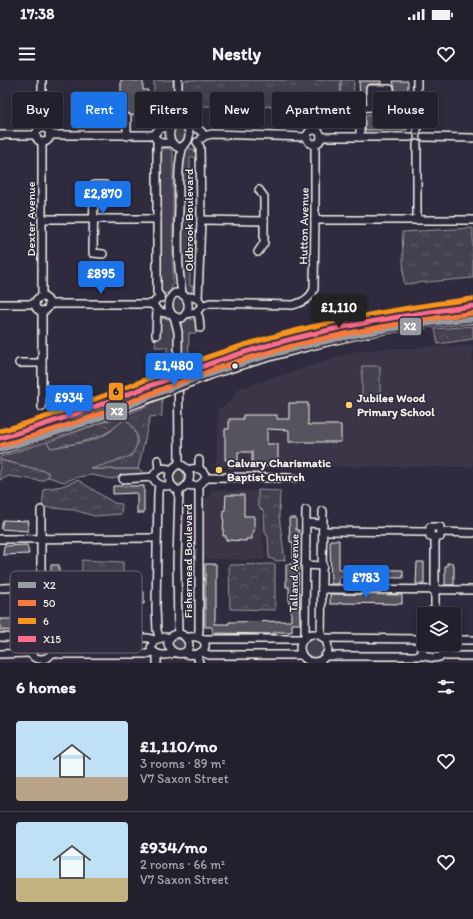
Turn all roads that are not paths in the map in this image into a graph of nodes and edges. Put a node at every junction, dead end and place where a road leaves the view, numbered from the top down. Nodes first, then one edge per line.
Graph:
1 (42, 80) edge
2 (178, 80) edge
3 (418, 80) edge
4 (42, 92) edge
5 (178, 92) edge
6 (371, 108) dead end
7 (42, 128) joint
8 (127, 128) edge
9 (162, 128) edge
10 (171, 128) edge
11 (187, 128) edge
12 (198, 128) edge
13 (314, 130) joint
14 (417, 130) junction
15 (0, 135) edge
16 (36, 135) junction
17 (49, 135) junction
18 (127, 136) junction
19 (204, 136) junction
20 (307, 137) junction
21 (321, 137) junction
22 (360, 137) junction
23 (410, 137) junction
24 (424, 137) junction
25 (156, 138) junction
26 (473, 138) edge
27 (42, 142) junction
28 (197, 142) junction
29 (173, 144) junction
30 (315, 144) junction
31 (417, 144) junction
32 (185, 145) junction
33 (179, 160) junction
34 (104, 185) dead end
35 (259, 190) dead end
36 (43, 219) junction
37 (157, 219) junction
38 (417, 219) junction
39 (93, 220) junction
40 (201, 220) junction
41 (315, 220) junction
42 (473, 220) edge
43 (264, 221) junction
44 (258, 252) dead end
45 (103, 254) dead end
46 (178, 295) junction
47 (42, 297) junction
48 (161, 298) junction
49 (198, 299) junction
50 (0, 304) edge
51 (35, 304) junction
52 (49, 304) junction
53 (202, 306) junction
54 (473, 306) edge
55 (155, 307) junction
56 (42, 311) junction
57 (196, 312) junction
58 (172, 314) junction
59 (184, 316) junction
60 (473, 319) edge
61 (200, 328) dead end
62 (178, 332) junction
63 (156, 336) dead end
64 (19, 363) dead end
65 (42, 363) junction
66 (42, 407) dead end
67 (0, 438) edge
68 (0, 450) edge
69 (158, 460) dead end
70 (199, 460) dead end
71 (179, 464) junction
72 (199, 468) junction
73 (159, 469) junction
74 (171, 470) junction
75 (187, 470) junction
76 (153, 476) junction
77 (206, 477) junction
78 (124, 478) dead end
79 (295, 478) dead end
80 (159, 485) junction
81 (171, 485) junction
82 (187, 485) junction
83 (198, 486) junction
84 (179, 491) junction
85 (41, 510) dead end
86 (306, 510) dead end
87 (323, 511) dead end
88 (306, 523) junction
89 (323, 527) junction
90 (473, 533) edge
91 (435, 534) junction
92 (41, 538) junction
93 (156, 538) junction
94 (0, 539) edge
95 (305, 565) junction
96 (323, 566) junction
97 (41, 571) edge
98 (10, 587) edge
99 (2, 588) dead end
100 (322, 589) junction
101 (435, 589) junction
102 (473, 590) edge
103 (435, 607) edge
104 (178, 633) junction
105 (0, 637) edge
106 (10, 637) edge
107 (323, 637) junction
108 (142, 638) edge
109 (170, 638) junction
110 (186, 638) junction
111 (200, 638) junction
112 (304, 638) junction
113 (156, 639) junction
114 (417, 639) edge
115 (461, 640) edge
116 (473, 640) edge
117 (155, 653) junction
118 (200, 653) junction
119 (0, 654) edge
120 (170, 654) junction
121 (186, 654) junction
122 (473, 656) edge
123 (32, 658) edge
124 (50, 658) edge
125 (304, 659) edge
126 (323, 659) edge
127 (426, 659) edge
128 (445, 659) edge
129 (178, 661) edge
130 (157, 663) edge
131 (199, 663) edge

1 - 4 street
2 - 5 street, Oldbrook Boulevard
3 - 14 street
6 - 22 street
7 - 16 street
7 - 17 street
8 - 18 street
9 - 25 street
10 - 29 street, Oldbrook Boulevard
11 - 32 street, Oldbrook Boulevard
12 - 19 street
13 - 20 street
13 - 21 street
14 - 23 street
14 - 24 street
15 - 16 street
16 - 27 street
17 - 18 street
17 - 27 street
18 - 25 street
19 - 20 street
19 - 28 street
20 - 30 street
21 - 22 street
21 - 30 street
22 - 23 street
23 - 31 street
24 - 26 street
24 - 31 street
25 - 29 street
25 - 37 street
27 - 36 street, Dexter Avenue
28 - 32 street
28 - 40 street, Oldbrook Boulevard
29 - 32 street
29 - 33 street, Oldbrook Boulevard
30 - 41 street, Hutton Avenue
31 - 38 street
32 - 33 street, Oldbrook Boulevard
33 - 46 street, Oldbrook Boulevard
34 - 39 street
35 - 43 street
36 - 39 street
36 - 47 street, Dexter Avenue
37 - 39 street
37 - 48 street
38 - 41 street
38 - 42 street
39 - 45 street
40 - 43 street
40 - 49 street, Oldbrook Boulevard
41 - 53 street, Hutton Avenue
43 - 44 street
46 - 48 street
46 - 49 street
46 - 58 street, Oldbrook Boulevard
46 - 59 street, Oldbrook Boulevard
47 - 51 street
47 - 52 street
48 - 55 street
49 - 53 street
50 - 51 street
51 - 56 street
52 - 55 street
52 - 56 street
53 - 57 street
54 - 67 street, bridge
55 - 58 street
55 - 63 street
56 - 65 street
57 - 59 street
57 - 61 street
58 - 59 street
58 - 62 street, Oldbrook Boulevard
59 - 62 street, Oldbrook Boulevard
60 - 68 street, bridge
62 - 71 street, Oldbrook Boulevard
64 - 65 street
65 - 66 street
69 - 73 street
70 - 72 street
71 - 74 street
71 - 75 street
72 - 75 street
72 - 77 street
73 - 74 street
73 - 76 street
74 - 81 street
75 - 82 street, Fishermead Boulevard
76 - 78 street
76 - 80 street
77 - 79 street
77 - 83 street
80 - 81 street
80 - 93 street
81 - 84 street, Fishermead Boulevard
82 - 83 street
82 - 84 street, Fishermead Boulevard
83 - 111 street, Fishermead Boulevard
84 - 104 street, Fishermead Boulevard
85 - 92 street
86 - 88 street, Talland Avenue
87 - 89 street
88 - 89 street
88 - 95 street, Talland Avenue
89 - 91 street
89 - 96 street
90 - 91 street
91 - 101 street
92 - 93 street
92 - 94 street
92 - 97 street
93 - 113 street
95 - 96 street
95 - 112 street, Talland Avenue
96 - 100 street
98 - 99 street
100 - 101 street
100 - 107 street
101 - 102 street
101 - 103 street
104 - 109 street, Fishermead Boulevard
104 - 110 street, Fishermead Boulevard
105 - 106 street
107 - 112 street
107 - 114 street
107 - 126 street
108 - 113 street
109 - 113 street
109 - 120 street
110 - 111 street
110 - 121 street
111 - 112 street
111 - 118 street, Fishermead Boulevard
112 - 125 street
113 - 117 street
115 - 116 street
117 - 120 street
117 - 124 street
117 - 130 street
118 - 121 street
118 - 125 street
118 - 131 street, Fishermead Boulevard
119 - 123 street
120 - 129 street
121 - 129 street
122 - 128 street
123 - 124 street
125 - 126 street
126 - 127 street
127 - 128 street

